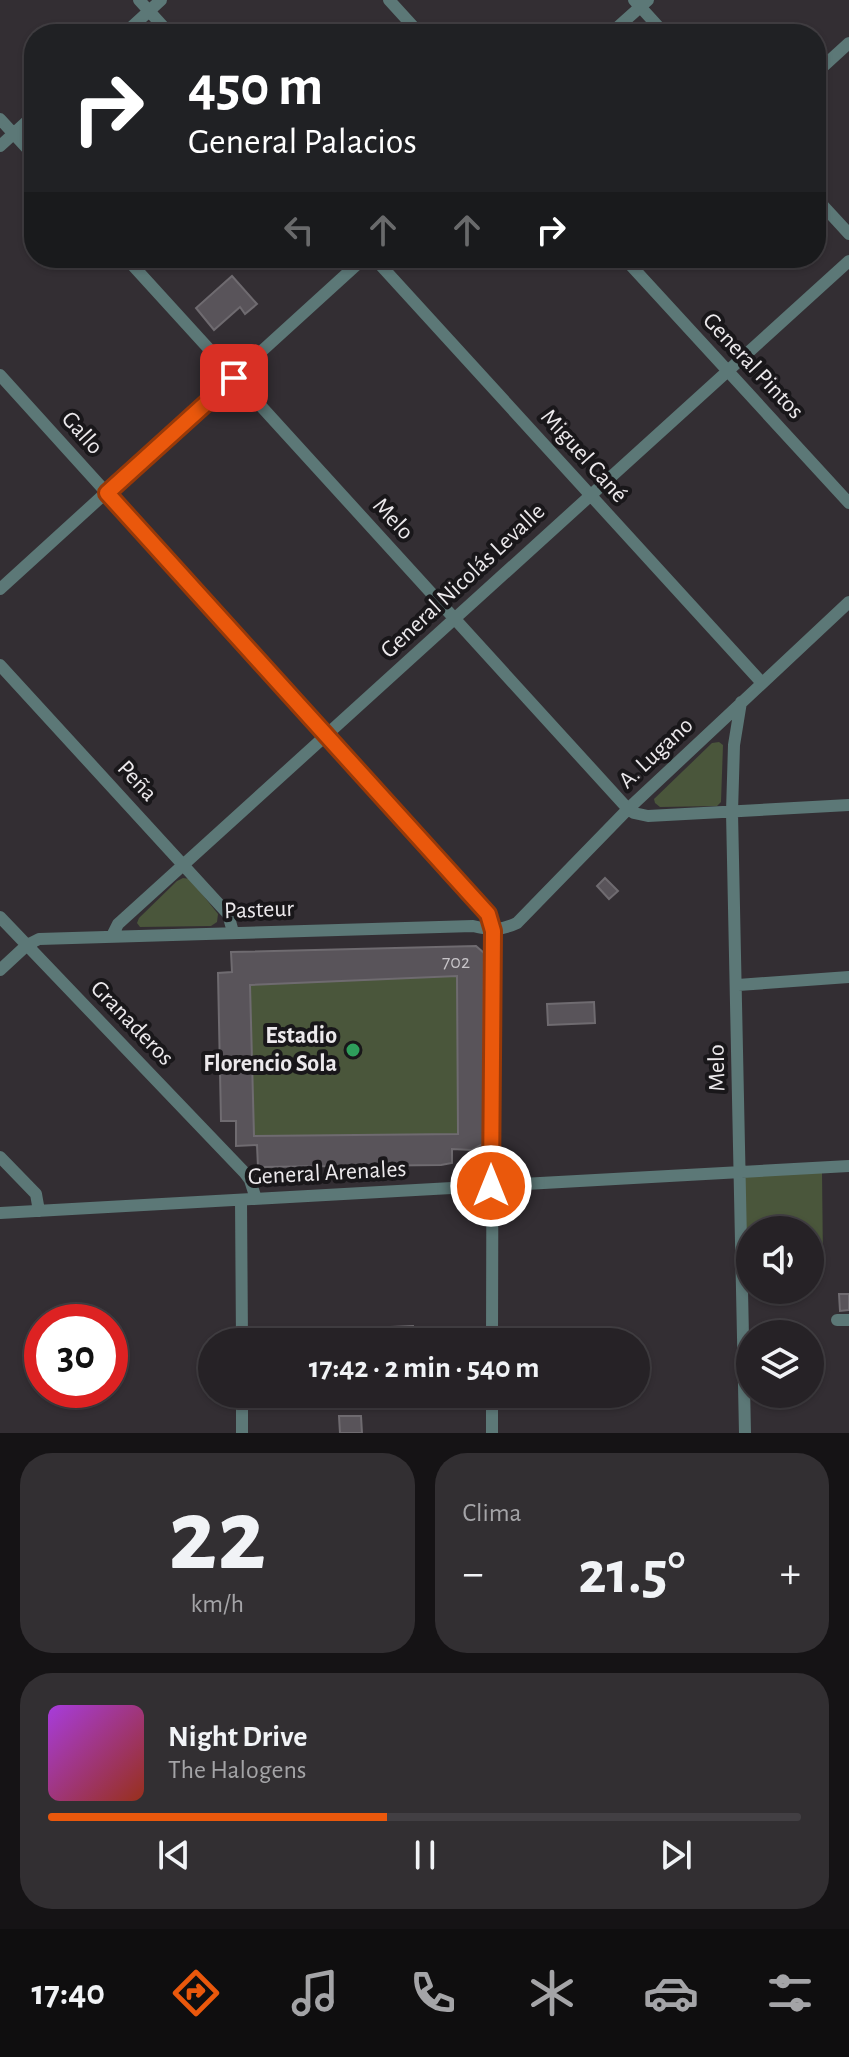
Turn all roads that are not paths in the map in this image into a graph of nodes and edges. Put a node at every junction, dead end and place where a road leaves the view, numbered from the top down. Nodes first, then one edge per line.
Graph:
1 (139, 0) edge
2 (161, 0) edge
3 (389, 0) edge
4 (641, 2) edge
5 (149, 11) junction
6 (135, 24) edge
7 (161, 24) edge
8 (411, 24) edge
9 (620, 24) edge
10 (658, 24) edge
11 (849, 43) edge
12 (826, 64) edge
13 (0, 119) edge
14 (24, 124) edge
15 (13, 133) junction
16 (24, 145) edge
17 (0, 146) edge
18 (826, 209) edge
19 (849, 234) edge
20 (849, 261) edge
21 (135, 268) edge
22 (353, 268) edge
23 (383, 268) edge
24 (633, 268) edge
25 (727, 370) junction
26 (0, 375) edge
27 (234, 378) junction
28 (107, 493) junction
29 (590, 494) junction
30 (849, 503) edge
31 (0, 589) edge
32 (849, 602) edge
33 (456, 619) junction
34 (0, 665) edge
35 (762, 683) junction
36 (741, 702) junction
37 (327, 735) junction
38 (849, 805) edge
39 (628, 809) junction
40 (732, 812) junction
41 (184, 864) junction
42 (0, 917) edge
43 (493, 931) junction
44 (233, 932) junction
45 (112, 936) junction
46 (27, 945) junction
47 (0, 970) edge
48 (849, 977) edge
49 (738, 985) junction
50 (0, 1157) edge
51 (849, 1166) edge
52 (741, 1172) junction
53 (491, 1186) junction
54 (256, 1199) junction
55 (241, 1200) junction
56 (39, 1211) junction
57 (0, 1213) edge
58 (242, 1328) edge
59 (492, 1328) edge
60 (242, 1408) edge
61 (492, 1408) edge
62 (242, 1433) edge
63 (492, 1433) edge
64 (745, 1433) edge

1 - 5 street
2 - 5 street
3 - 8 street
4 - 9 street
4 - 10 street
5 - 6 street
5 - 7 street
11 - 12 street
13 - 15 street
14 - 15 street
15 - 16 street
15 - 17 street
18 - 19 street
20 - 25 street, General Nicolás Levalle
21 - 27 street, Melo
22 - 27 street
23 - 29 street, Miguel Cané
24 - 25 street, General Pintos
25 - 29 street, General Nicolás Levalle
25 - 30 street, General Pintos
26 - 28 street, Gallo
27 - 28 street
27 - 33 street, Melo
28 - 31 street
28 - 37 street, Gallo
29 - 33 street, General Nicolás Levalle
29 - 35 street, Miguel Cané
32 - 35 street, A. Lugano
33 - 37 street, General Nicolás Levalle
33 - 39 street, Melo
34 - 41 street, Peña
35 - 36 street, A. Lugano
36 - 39 street, A. Lugano
36 - 40 street, Melo
37 - 41 street, General Nicolás Levalle
37 - 43 street, Gallo
38 - 40 street
39 - 40 street
39 - 43 street, A. Lugano
40 - 49 street, Melo
41 - 44 street, Peña
41 - 45 street, General Nicolás Levalle
42 - 46 street, Granaderos
43 - 44 street, Pasteur
43 - 53 street, Gallo
44 - 45 street, Pasteur
45 - 46 street, Pasteur
46 - 47 street
46 - 54 street, Granaderos
48 - 49 street
49 - 52 street, Melo
50 - 56 street
51 - 52 street, General Arenales
52 - 53 street, General Arenales
52 - 64 street, Melo
53 - 54 street, General Arenales
53 - 59 street, Gallo
54 - 55 street, General Arenales
55 - 56 street, General Arenales
55 - 58 street
56 - 57 street, General Arenales
60 - 62 street
61 - 63 street

